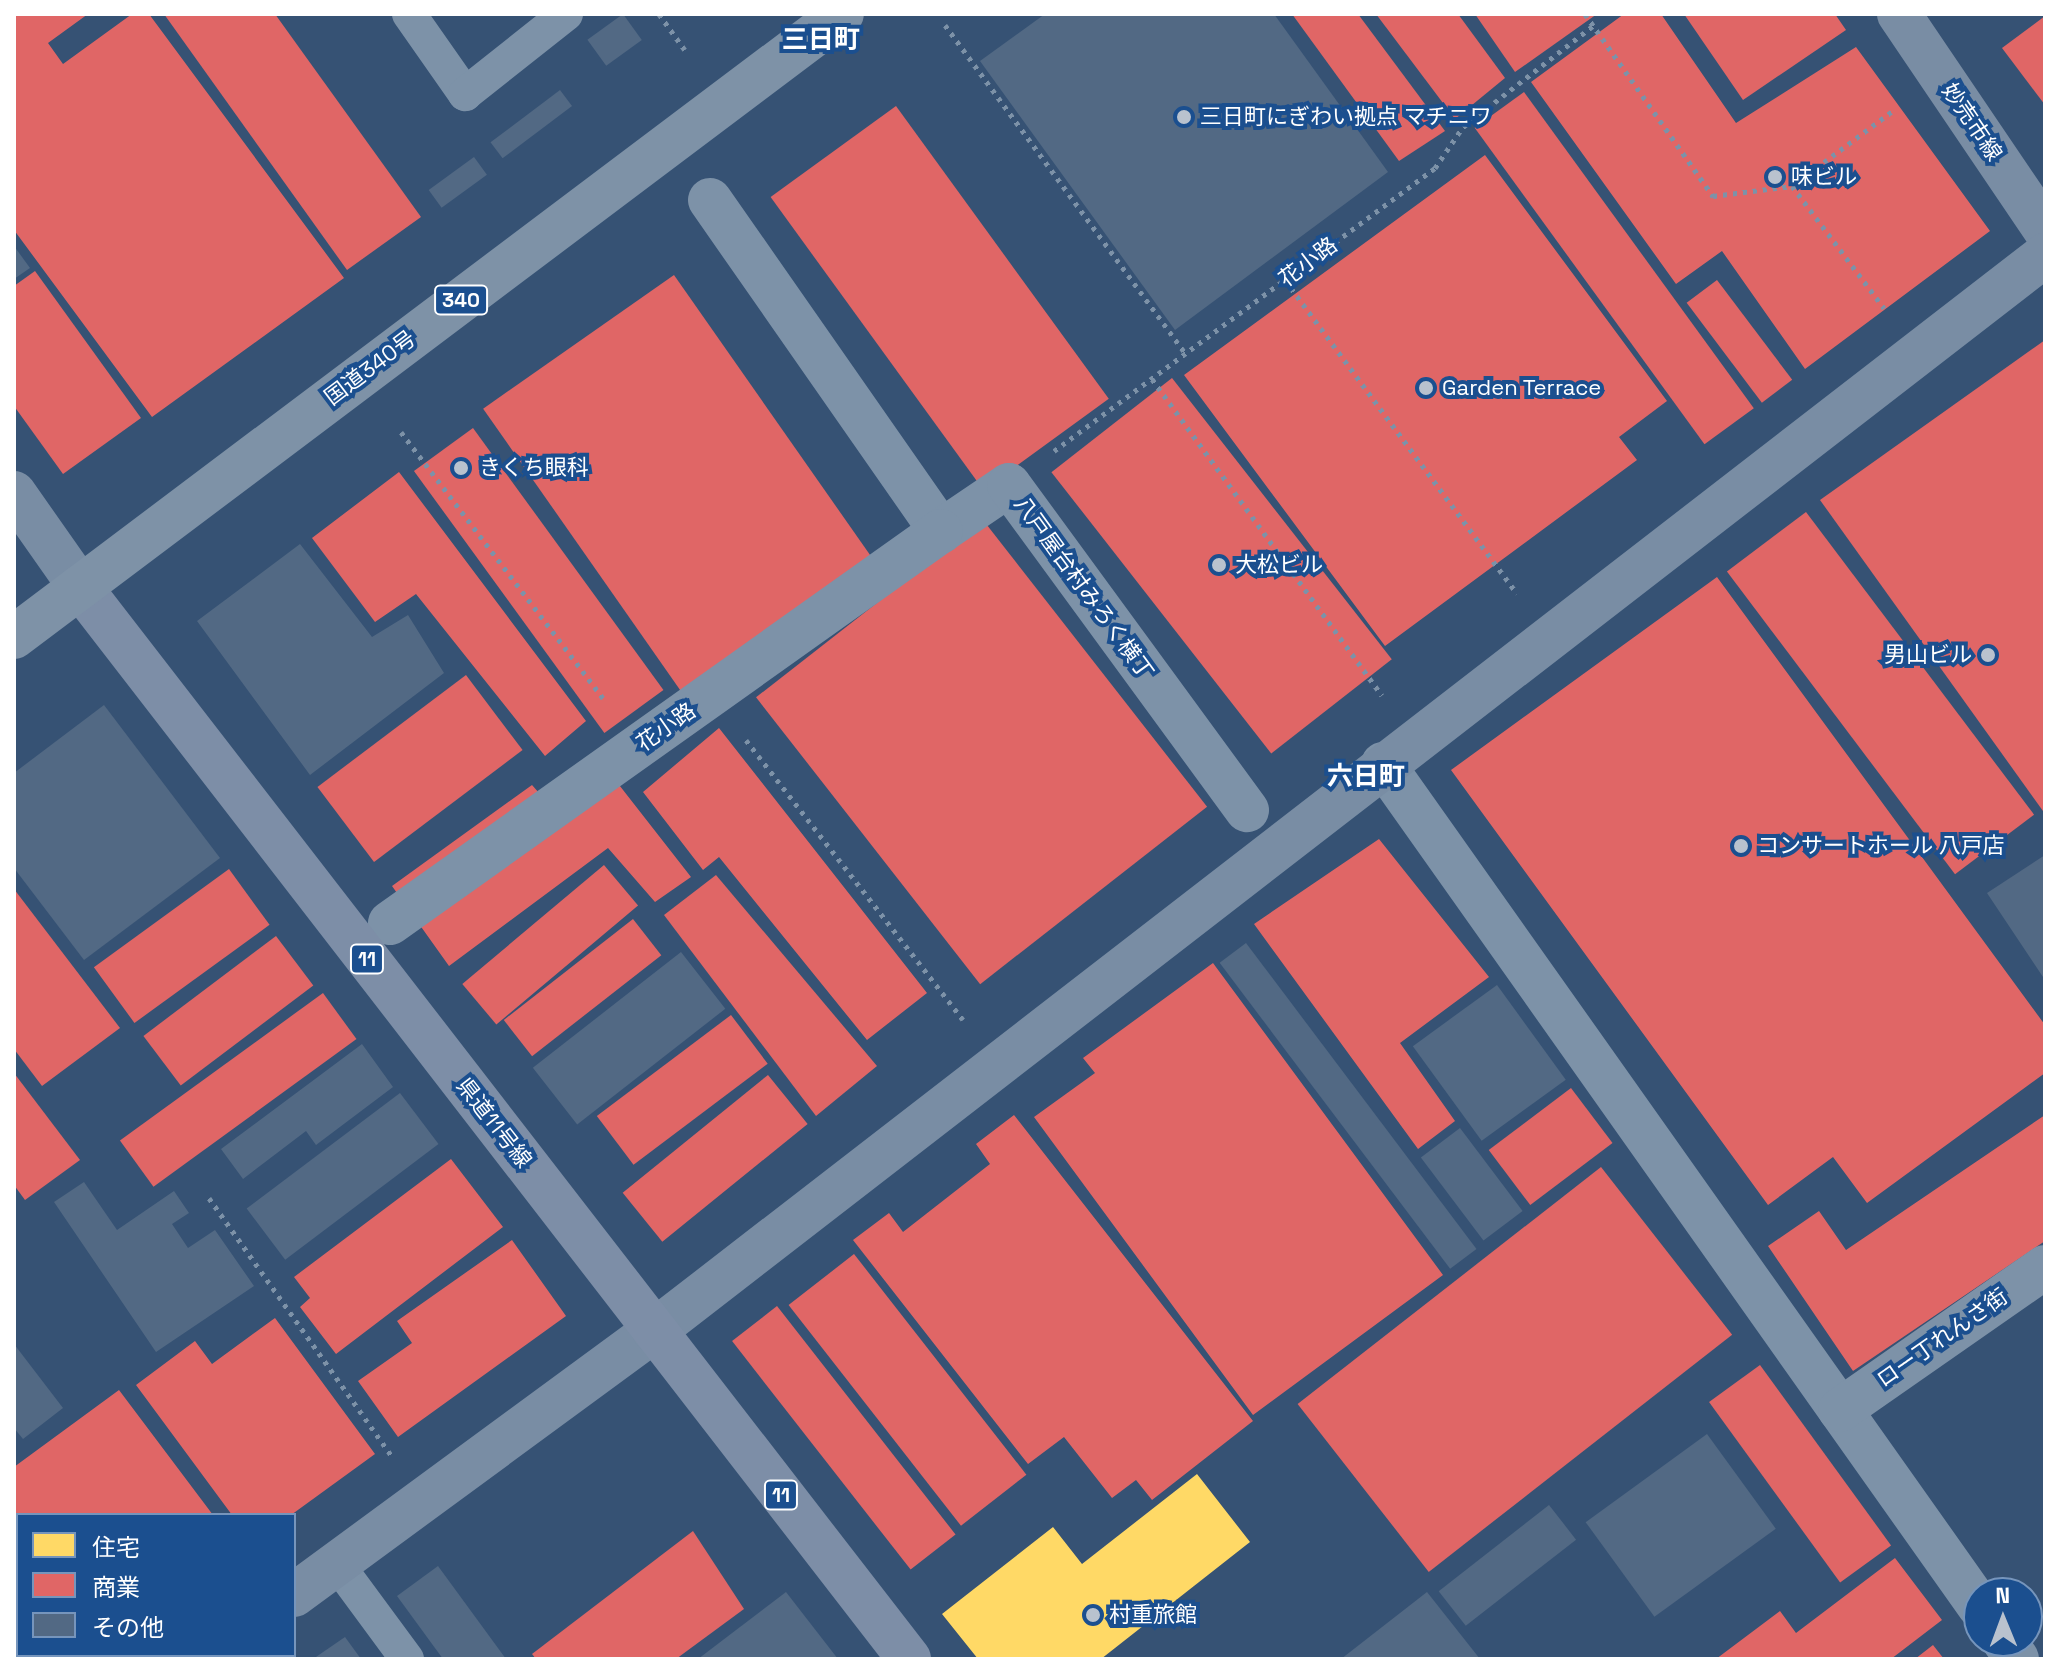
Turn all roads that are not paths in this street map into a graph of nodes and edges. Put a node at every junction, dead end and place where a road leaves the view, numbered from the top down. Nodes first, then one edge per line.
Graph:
1 (409, 14) edge
2 (566, 14) edge
3 (842, 14) edge
4 (1899, 14) edge
5 (710, 200) dead end
6 (2045, 230) edge
7 (2045, 255) edge
8 (14, 493) edge
9 (941, 531) junction
10 (80, 587) junction
11 (14, 637) edge
12 (1383, 764) junction
13 (1247, 810) dead end
14 (390, 923) dead end
15 (2045, 1267) edge
16 (654, 1331) junction
17 (1840, 1410) junction
18 (337, 1564) junction
19 (1963, 1583) edge
20 (296, 1594) edge
21 (407, 1659) edge
22 (909, 1659) edge

1 - 2 lane
3 - 10 highway, 国道340号 / 340
4 - 6 street, 妙売市線
5 - 9 street
7 - 12 street
8 - 10 street
9 - 13 street, 八戸屋台村みろく横丁
9 - 14 street, 花小路
10 - 11 highway, 国道340号 / 340
10 - 16 main road, 県道11号線 / 11
12 - 16 street
12 - 17 street
15 - 17 street, ロー丁れんさ街
16 - 18 street
16 - 22 main road, 県道11号線 / 11
17 - 19 street
18 - 20 street
18 - 21 lane

